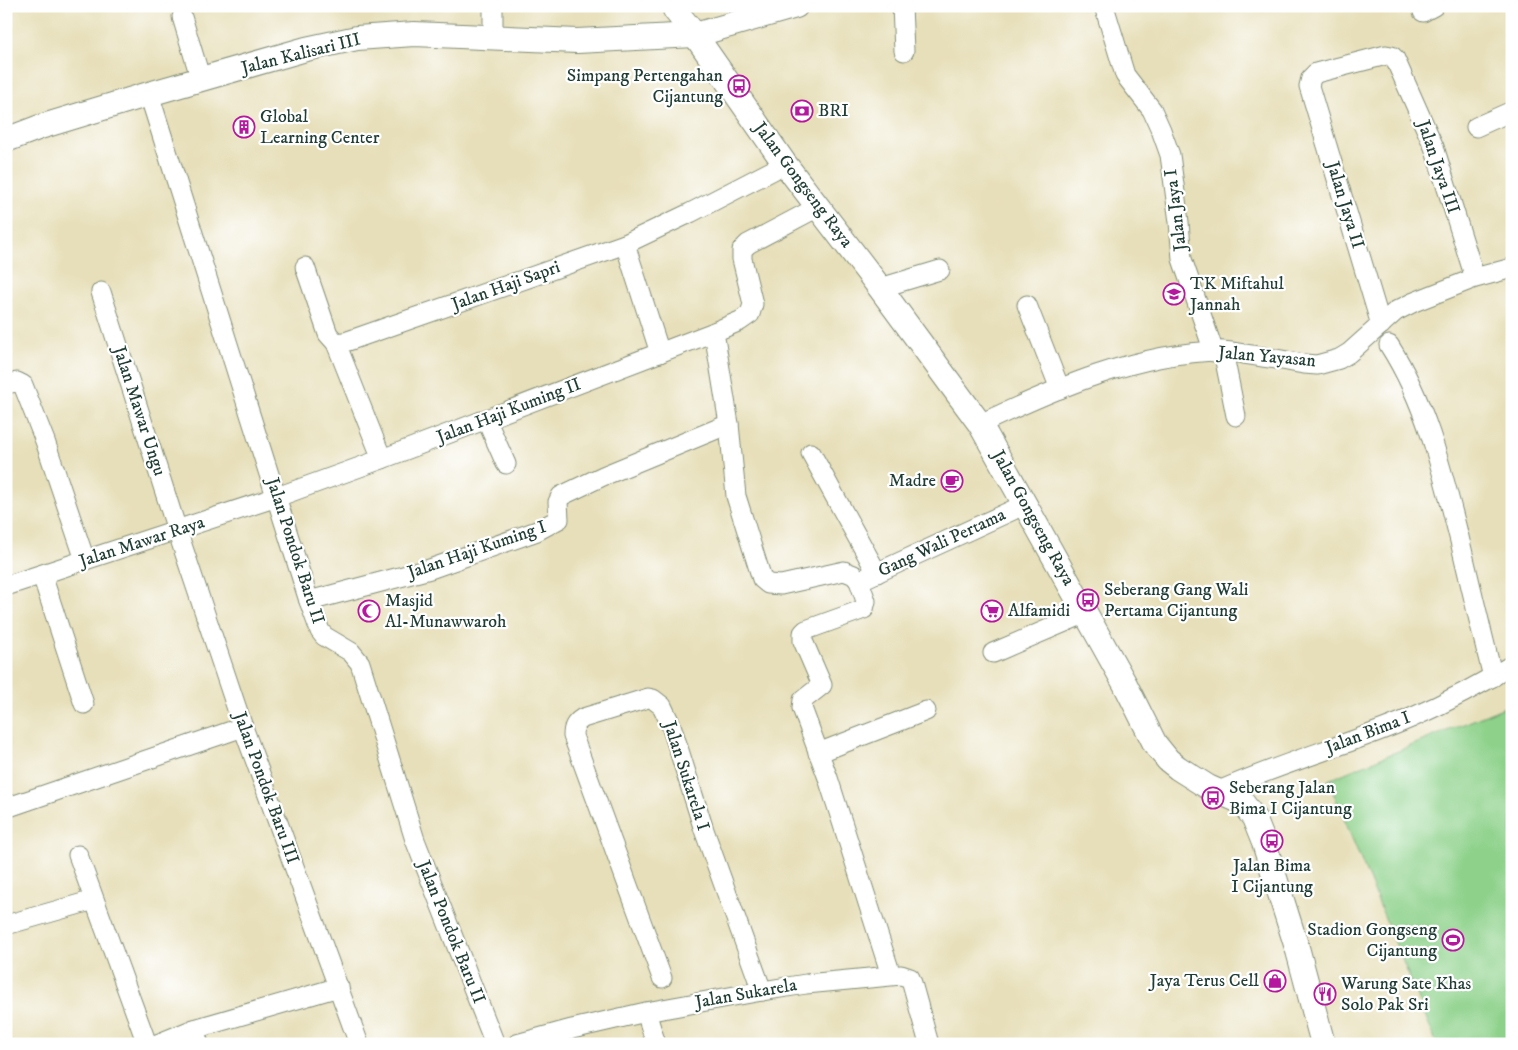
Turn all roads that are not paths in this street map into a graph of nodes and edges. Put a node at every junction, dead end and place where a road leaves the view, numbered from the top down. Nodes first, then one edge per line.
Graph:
1 (493, 6) edge
2 (675, 6) edge
3 (796, 6) edge
4 (902, 6) edge
5 (1104, 6) edge
6 (182, 17) dead end
7 (695, 36) junction
8 (493, 38) junction
9 (904, 51) dead end
10 (201, 80) junction
11 (1309, 86) joint
12 (149, 94) junction
13 (1512, 111) edge
14 (1476, 127) dead end
15 (7, 139) edge
16 (785, 164) junction
17 (818, 207) junction
18 (625, 244) junction
19 (305, 267) dead end
20 (1512, 268) edge
21 (940, 270) dead end
22 (1475, 278) junction
23 (880, 288) junction
24 (101, 292) dead end
25 (1026, 305) dead end
26 (1381, 325) junction
27 (714, 332) junction
28 (336, 343) junction
29 (1389, 345) dead end
30 (1219, 351) junction
31 (660, 353) junction
32 (6, 384) edge
33 (1060, 389) junction
34 (1236, 416) dead end
35 (486, 419) junction
36 (729, 424) junction
37 (980, 424) junction
38 (811, 454) dead end
39 (382, 459) junction
40 (506, 464) dead end
41 (277, 497) junction
42 (1026, 504) junction
43 (177, 530) junction
44 (85, 560) junction
45 (877, 573) junction
46 (42, 575) junction
47 (859, 581) junction
48 (6, 586) edge
49 (309, 601) junction
50 (1086, 613) junction
51 (993, 653) dead end
52 (1512, 665) edge
53 (1493, 677) junction
54 (84, 704) dead end
55 (926, 711) dead end
56 (243, 727) junction
57 (818, 753) junction
58 (1219, 791) junction
59 (6, 808) edge
60 (78, 855) dead end
61 (94, 900) junction
62 (6, 925) edge
63 (891, 975) junction
64 (662, 978) dead end
65 (338, 987) junction
66 (762, 991) junction
67 (646, 1012) junction
68 (196, 1037) edge
69 (147, 1044) edge
70 (157, 1044) edge
71 (359, 1044) edge
72 (495, 1044) edge
73 (518, 1044) edge
74 (656, 1044) edge
75 (929, 1044) edge
76 (1323, 1044) edge

1 - 8 street
2 - 7 street, Jalan Gongseng Raya
3 - 7 street, Jalan Kalisari III
4 - 9 street
5 - 30 street, Jalan Jaya I
6 - 10 street
7 - 8 street, Jalan Kalisari III
7 - 16 street, Jalan Gongseng Raya
8 - 10 street, Jalan Kalisari III
10 - 12 street, Jalan Kalisari III
11 - 22 street, Jalan Jaya III
11 - 26 street, Jalan Jaya II
12 - 15 street, Jalan Kalisari III
12 - 41 street, Jalan Pondok Baru II
13 - 14 street
16 - 17 street, Jalan Gongseng Raya
16 - 18 street, Jalan Haji Sapri
17 - 23 street, Jalan Gongseng Raya
17 - 27 street, Jalan Haji Kuming II
18 - 28 street, Jalan Haji Sapri
18 - 31 street
19 - 28 street
20 - 22 street, Jalan Yayasan
21 - 23 street
22 - 26 street, Jalan Yayasan
23 - 37 street, Jalan Gongseng Raya
24 - 43 street, Jalan Mawar Ungu
25 - 33 street
26 - 30 street, Jalan Yayasan
27 - 31 street, Jalan Haji Kuming II
27 - 36 street
28 - 39 street
29 - 53 street
30 - 33 street, Jalan Yayasan
30 - 34 street, Jalan Jaya I
31 - 35 street, Jalan Haji Kuming II
32 - 44 street
33 - 37 street, Jalan Yayasan
35 - 39 street, Jalan Haji Kuming II
35 - 40 street
36 - 47 street
36 - 49 street, Jalan Haji Kuming I
37 - 42 street, Jalan Gongseng Raya
38 - 45 street
39 - 41 street, Jalan Haji Kuming II
41 - 43 street, Jalan Mawar Raya
41 - 49 street, Jalan Pondok Baru II
42 - 45 street, Gang Wali Pertama
42 - 50 street, Jalan Gongseng Raya
43 - 44 street, Jalan Mawar Raya
43 - 56 street, Jalan Pondok Baru III
44 - 46 street, Jalan Mawar Raya
45 - 47 street, Gang Wali Pertama
46 - 48 street, Jalan Mawar Raya
46 - 54 street
47 - 57 street
49 - 72 street, Jalan Pondok Baru II
50 - 51 street
50 - 58 street, Jalan Gongseng Raya
52 - 53 street, Jalan Bima I
53 - 58 street, Jalan Bima I
55 - 57 street
56 - 59 street
56 - 65 street, Jalan Pondok Baru III
57 - 63 street
58 - 76 street, Jalan Gongseng Raya
60 - 61 street
61 - 62 street
61 - 69 street
63 - 66 street, Jalan Sukarela
63 - 75 street, Jalan Sukarela
64 - 66 street, Jalan Sukarela I
65 - 68 street
65 - 71 street, Jalan Pondok Baru III
66 - 67 street, Jalan Sukarela
67 - 73 street, Jalan Sukarela
67 - 74 street
68 - 70 street

